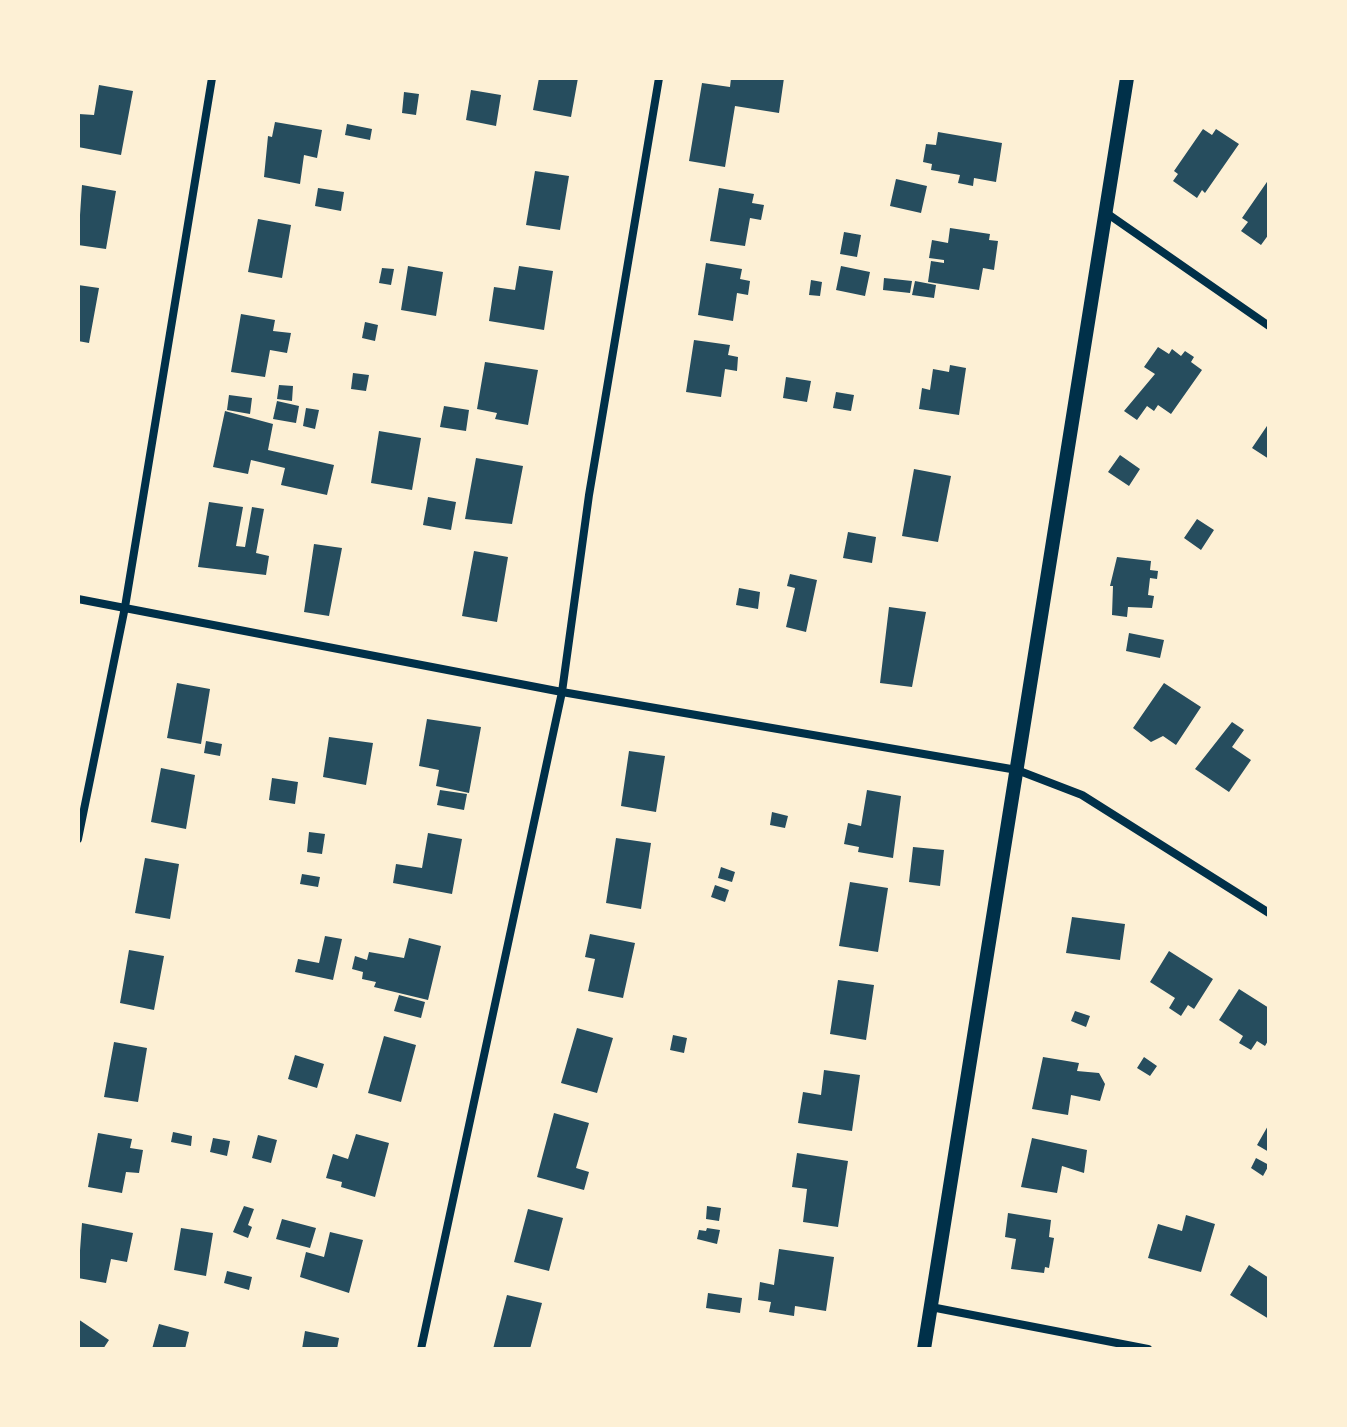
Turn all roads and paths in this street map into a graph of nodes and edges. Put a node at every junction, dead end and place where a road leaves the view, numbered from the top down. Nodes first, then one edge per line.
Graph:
1 (212, 78) edge
2 (659, 78) edge
3 (1127, 78) edge
4 (1105, 212) junction
5 (1269, 326) edge
6 (78, 599) edge
7 (125, 607) junction
8 (562, 692) junction
9 (1017, 770) junction
10 (78, 839) edge
11 (1269, 913) edge
12 (931, 1307) junction
13 (421, 1349) edge
14 (924, 1349) edge
15 (1148, 1349) edge

1 - 7 street
2 - 8 street
3 - 4 street
4 - 5 street
4 - 9 street
6 - 7 street
7 - 8 street
7 - 10 street
8 - 9 street
8 - 13 street
9 - 11 street
9 - 12 street
12 - 14 street
12 - 15 street

